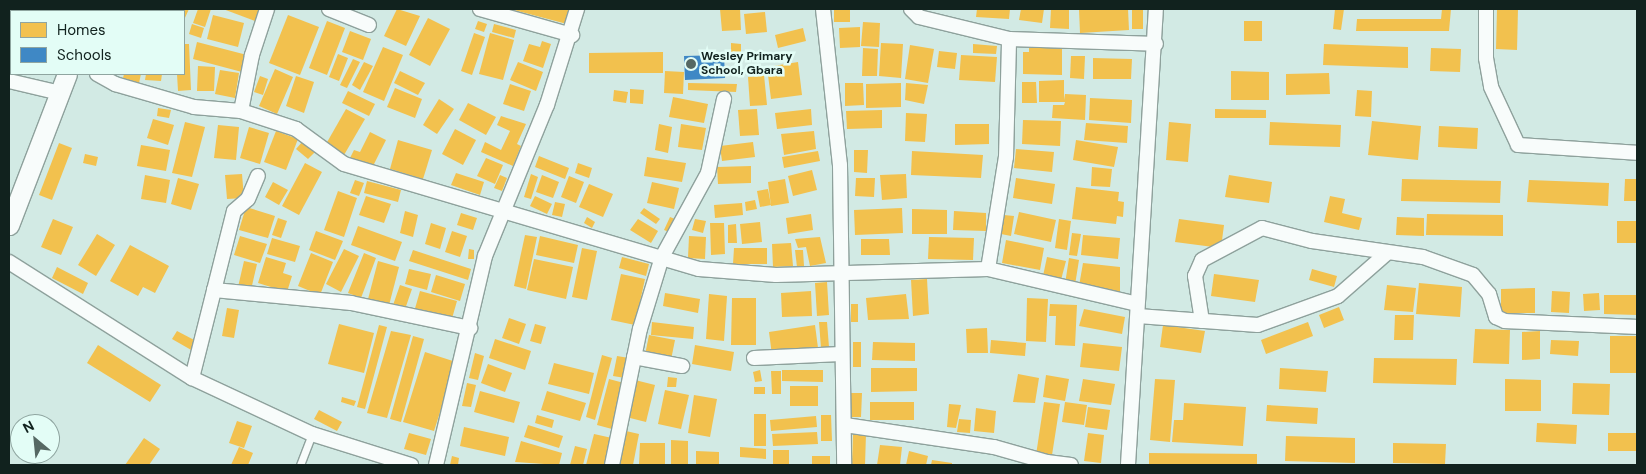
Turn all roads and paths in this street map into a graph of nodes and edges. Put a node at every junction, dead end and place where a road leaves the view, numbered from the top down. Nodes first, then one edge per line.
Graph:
1 (267, 9) edge
2 (328, 9) edge
3 (480, 9) edge
4 (578, 9) edge
5 (823, 9) edge
6 (912, 9) edge
7 (1156, 9) edge
8 (1486, 9) edge
9 (369, 25) dead end
10 (572, 35) junction
11 (1009, 39) junction
12 (1156, 44) junction
13 (67, 75) edge
14 (99, 75) edge
15 (9, 81) edge
16 (60, 93) junction
17 (724, 99) dead end
18 (241, 111) junction
19 (1637, 153) edge
20 (258, 176) dead end
21 (502, 208) junction
22 (9, 224) edge
23 (1386, 254) junction
24 (662, 257) junction
25 (9, 262) edge
26 (988, 269) junction
27 (842, 272) junction
28 (214, 290) junction
29 (1137, 310) junction
30 (1202, 321) junction
31 (1637, 327) edge
32 (470, 328) junction
33 (841, 354) junction
34 (634, 357) junction
35 (754, 358) dead end
36 (682, 366) dead end
37 (192, 378) junction
38 (845, 425) junction
39 (312, 434) junction
40 (300, 465) edge
41 (410, 465) edge
42 (436, 465) edge
43 (612, 465) edge
44 (844, 465) edge
45 (1071, 465) edge
46 (1128, 465) edge

1 - 18 street
2 - 9 street
3 - 10 street
4 - 10 street
5 - 27 street
6 - 11 street
7 - 12 street
8 - 19 street
10 - 21 street
11 - 12 street
11 - 26 street
12 - 29 street
13 - 16 street
14 - 18 street
15 - 16 street
16 - 22 street
17 - 24 street
18 - 21 street
20 - 28 street
21 - 24 street
21 - 32 street
23 - 30 street
23 - 30 street
23 - 31 street
24 - 27 street
24 - 34 street
25 - 37 street
26 - 27 street
26 - 29 street
27 - 33 street
28 - 32 street
28 - 37 street
29 - 30 street
29 - 46 street
32 - 42 street
33 - 35 street
33 - 38 street
34 - 36 street
34 - 43 street
37 - 39 street
38 - 44 street
38 - 45 street
39 - 40 lane
39 - 41 street

